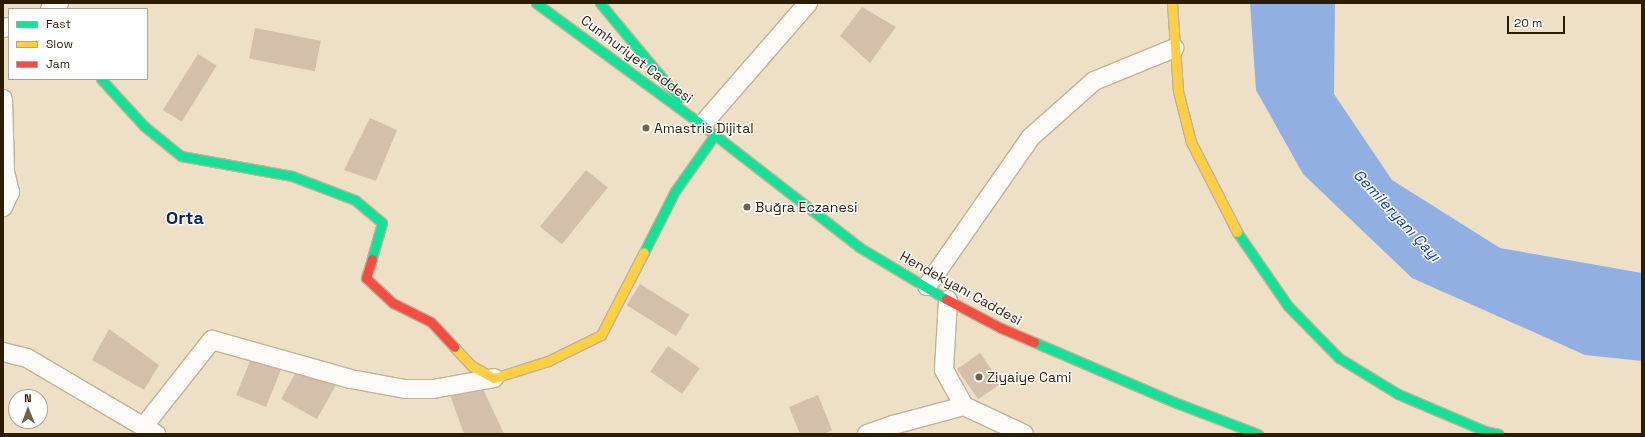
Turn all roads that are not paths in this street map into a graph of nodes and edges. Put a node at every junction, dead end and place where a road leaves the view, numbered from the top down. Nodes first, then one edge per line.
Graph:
1 (536, 3) edge
2 (600, 3) edge
3 (808, 3) edge
4 (1172, 3) edge
5 (1175, 48) junction
6 (102, 80) edge
7 (3, 99) edge
8 (708, 130) junction
9 (3, 207) edge
10 (927, 286) junction
11 (948, 300) junction
12 (3, 352) edge
13 (494, 378) junction
14 (964, 406) junction
15 (150, 430) edge
16 (867, 434) edge
17 (1024, 434) edge
18 (1258, 434) edge
19 (1500, 434) edge

1 - 8 main road, Cumhuriyet Caddesi
2 - 8 main road
3 - 8 street
4 - 5 main road
5 - 10 street
5 - 19 main road
6 - 13 main road
7 - 9 street
8 - 10 main road, Hendekyanı Caddesi
8 - 13 main road
10 - 11 main road, Hendekyanı Caddesi
11 - 14 street
11 - 18 main road, Hendekyanı Caddesi
12 - 15 street
13 - 15 street
14 - 16 street
14 - 17 street

